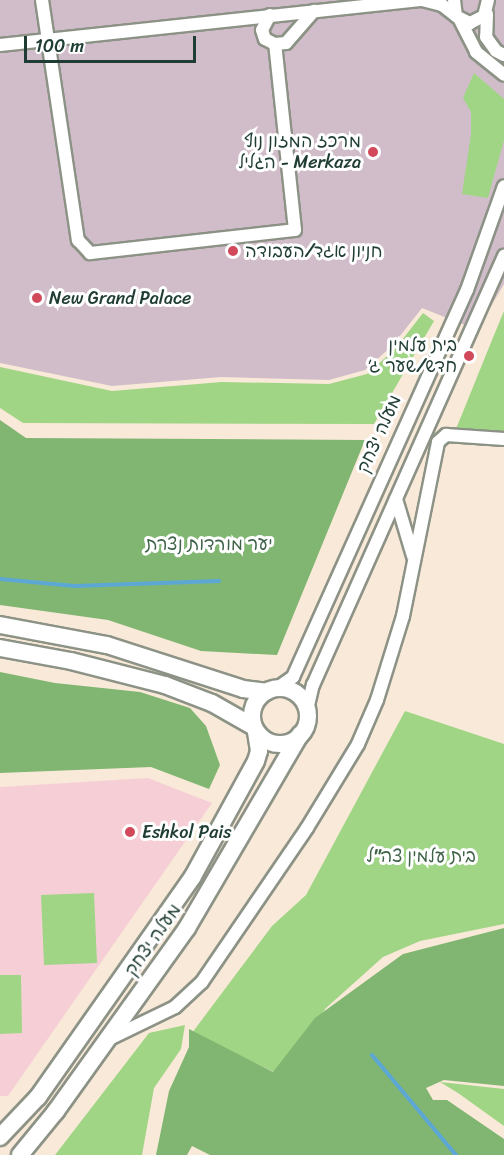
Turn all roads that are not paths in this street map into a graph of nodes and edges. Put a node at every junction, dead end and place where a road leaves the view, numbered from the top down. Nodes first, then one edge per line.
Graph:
1 (42, 0) edge
2 (422, 0) edge
3 (454, 0) edge
4 (487, 6) edge
5 (314, 10) junction
6 (270, 15) junction
7 (458, 17) junction
8 (46, 39) junction
9 (488, 39) junction
10 (274, 44) junction
11 (504, 44) edge
12 (0, 45) edge
13 (504, 55) edge
14 (504, 75) edge
15 (504, 186) edge
16 (504, 255) edge
17 (504, 276) edge
18 (478, 317) junction
19 (504, 439) edge
20 (396, 500) junction
21 (414, 566) junction
22 (0, 625) edge
23 (0, 648) edge
24 (271, 690) junction
25 (307, 710) junction
26 (255, 729) junction
27 (300, 735) junction
28 (106, 1041) junction
29 (0, 1137) edge
30 (20, 1155) edge

1 - 8 street
2 - 5 street
2 - 7 street
3 - 7 street
4 - 7 street
4 - 9 street
5 - 6 street
5 - 10 street
6 - 8 street
6 - 10 street
7 - 14 street
8 - 10 street
8 - 12 street
9 - 11 street
9 - 13 street
15 - 24 street, מעלה יצחק
16 - 18 street
17 - 18 street
18 - 20 street
19 - 21 street
20 - 21 street
20 - 25 street
21 - 28 street
22 - 24 main road
23 - 26 main road
24 - 25 main road
24 - 26 main road
25 - 27 main road
26 - 27 main road
26 - 29 main road, מעלה יצחק
27 - 28 main road, מעלה יצחק
28 - 30 main road, מעלה יצחק

